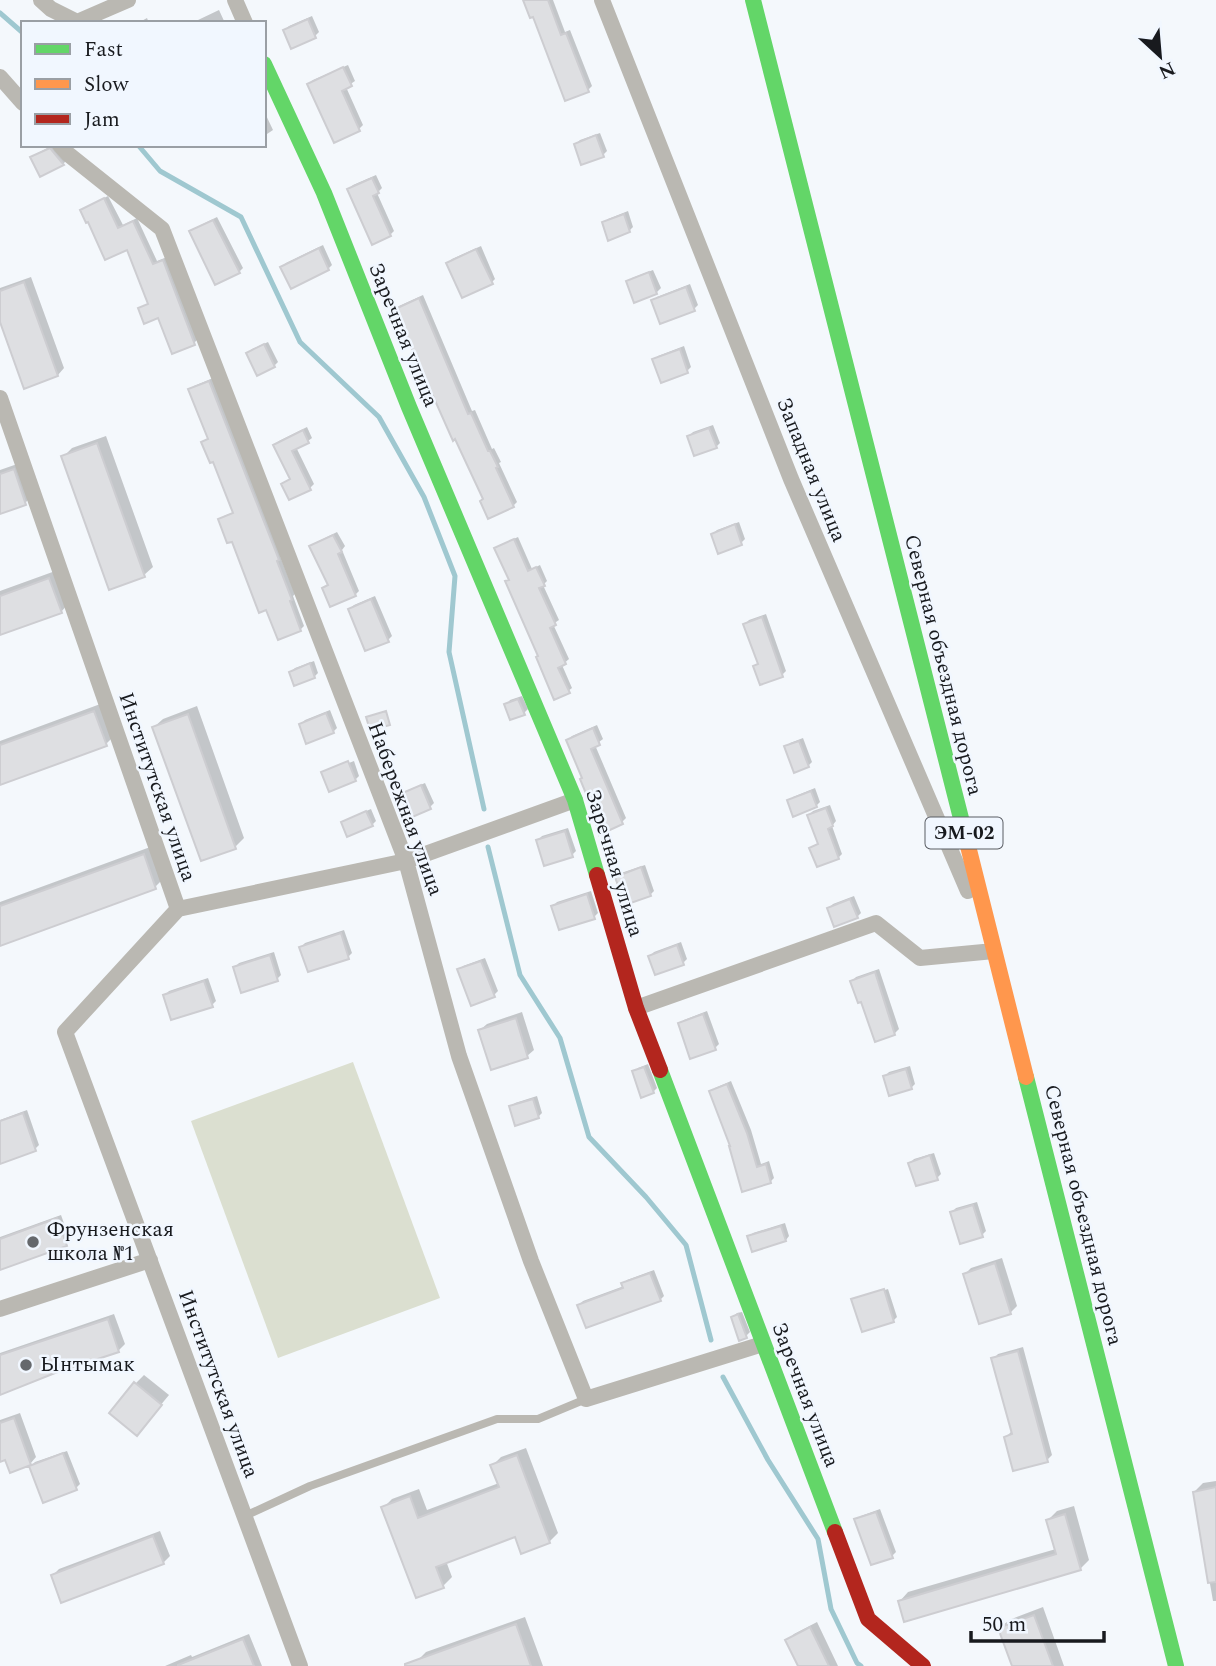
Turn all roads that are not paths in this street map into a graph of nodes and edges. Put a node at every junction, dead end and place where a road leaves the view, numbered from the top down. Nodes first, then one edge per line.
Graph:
1 (41, 0) edge
2 (128, 0) edge
3 (235, 0) edge
4 (602, 0) edge
5 (753, 0) edge
6 (75, 21) edge
7 (79, 21) edge
8 (245, 21) edge
9 (266, 68) edge
10 (0, 77) edge
11 (21, 101) edge
12 (62, 147) edge
13 (0, 398) edge
14 (575, 800) junction
15 (405, 861) junction
16 (178, 909) junction
17 (994, 951) junction
18 (636, 1008) junction
19 (150, 1260) junction
20 (0, 1309) edge
21 (764, 1344) junction
22 (586, 1399) junction
23 (245, 1516) junction
24 (300, 1666) edge
25 (923, 1666) edge
26 (1176, 1666) edge

1 - 6 street
2 - 7 street
3 - 8 street
4 - 17 street, Западная улица
5 - 17 main road, Северная объездная дорога / ЭМ-02
9 - 14 main road, Заречная улица
10 - 11 street
12 - 15 street, Набережная улица
13 - 16 street, Институтская улица
14 - 15 street
14 - 18 main road, Заречная улица
15 - 16 street
15 - 22 street, Набережная улица
16 - 19 street, Институтская улица
17 - 18 street
17 - 26 main road, Северная объездная дорога / ЭМ-02
18 - 21 main road, Заречная улица
19 - 20 street
19 - 23 street, Институтская улица
21 - 22 street
21 - 25 main road, Заречная улица
22 - 23 lane
23 - 24 street, Институтская улица

